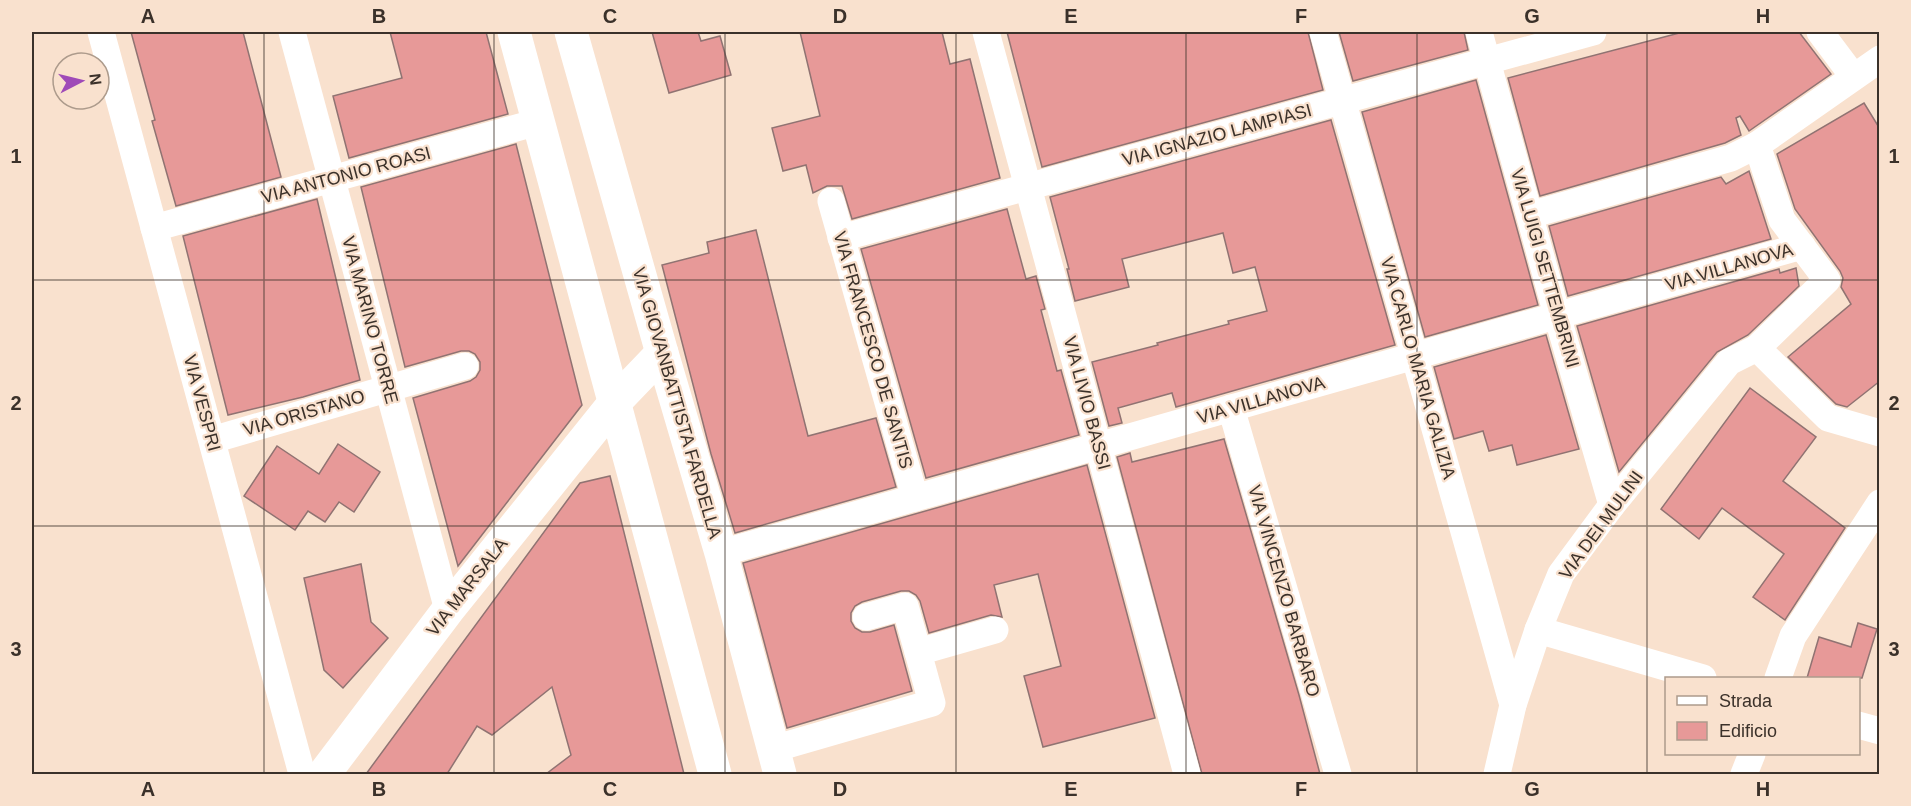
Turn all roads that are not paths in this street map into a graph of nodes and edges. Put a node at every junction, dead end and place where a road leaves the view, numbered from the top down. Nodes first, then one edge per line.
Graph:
1 (101, 32) edge
2 (292, 32) edge
3 (514, 32) edge
4 (571, 32) edge
5 (986, 32) edge
6 (1323, 32) edge
7 (1479, 32) edge
8 (1593, 32) edge
9 (1820, 32) edge
10 (1880, 59) edge
11 (1487, 61) junction
12 (1853, 76) junction
13 (1343, 100) junction
14 (538, 122) junction
15 (1757, 145) junction
16 (332, 179) junction
17 (1028, 186) junction
18 (831, 201) dead end
19 (1530, 215) junction
20 (154, 228) junction
21 (841, 238) junction
22 (1802, 246) junction
23 (1557, 315) junction
24 (1757, 348) junction
25 (662, 353) junction
26 (1415, 356) junction
27 (465, 366) dead end
28 (388, 389) junction
29 (615, 402) junction
30 (1231, 408) junction
31 (1880, 434) edge
32 (212, 440) junction
33 (1098, 446) junction
34 (915, 498) junction
35 (1880, 503) edge
36 (1612, 505) junction
37 (721, 553) junction
38 (448, 610) junction
39 (867, 617) dead end
40 (995, 630) dead end
41 (1494, 637) junction
42 (1535, 639) junction
43 (918, 652) junction
44 (1699, 677) edge
45 (1778, 677) edge
46 (1513, 705) junction
47 (1860, 726) edge
48 (1880, 731) edge
49 (1751, 755) edge
50 (777, 762) edge
51 (302, 774) edge
52 (324, 774) edge
53 (716, 774) edge
54 (1187, 774) edge
55 (1338, 774) edge
56 (1497, 774) edge
57 (1744, 774) edge

1 - 20 street, VIA VESPRI
2 - 16 street, VIA MARINO TORRE
3 - 14 main road
4 - 25 main road, VIA GIOVANBATTISTA FARDELLA
5 - 17 street, VIA LIVIO BASSI
6 - 13 street, VIA CARLO MARIA GALIZIA
7 - 11 street, VIA LUIGI SETTEMBRINI
8 - 11 street, VIA IGNAZIO LAMPIASI
9 - 12 street
10 - 12 street
11 - 13 street, VIA IGNAZIO LAMPIASI
11 - 19 street, VIA LUIGI SETTEMBRINI
12 - 15 street
13 - 17 street, VIA IGNAZIO LAMPIASI
13 - 26 street, VIA CARLO MARIA GALIZIA
14 - 16 street, VIA ANTONIO ROASI
14 - 29 main road
15 - 19 street
15 - 22 street
16 - 20 street, VIA ANTONIO ROASI
16 - 28 street, VIA MARINO TORRE
17 - 21 street, VIA IGNAZIO LAMPIASI
17 - 33 street, VIA LIVIO BASSI
18 - 21 street, VIA FRANCESCO DE SANTIS
19 - 23 street, VIA LUIGI SETTEMBRINI
20 - 32 street, VIA VESPRI
21 - 34 street, VIA FRANCESCO DE SANTIS
22 - 23 street, VIA VILLANOVA
22 - 24 street, VIA DEI MULINI
23 - 26 street, VIA VILLANOVA
23 - 36 street, VIA LUIGI SETTEMBRINI
24 - 31 street
24 - 36 street, VIA DEI MULINI
25 - 29 main road, VIA MARSALA
25 - 37 main road, VIA GIOVANBATTISTA FARDELLA
26 - 30 street, VIA VILLANOVA
26 - 41 street, VIA CARLO MARIA GALIZIA
27 - 28 street, VIA ORISTANO
28 - 32 street, VIA ORISTANO
28 - 38 street, VIA MARINO TORRE
29 - 38 main road, VIA MARSALA
29 - 53 main road
30 - 33 street, VIA VILLANOVA
30 - 55 street, VIA VINCENZO BARBARO
32 - 51 street, VIA VESPRI
33 - 34 street, VIA VILLANOVA
33 - 54 street, VIA LIVIO BASSI
34 - 37 street, VIA VILLANOVA
35 - 45 street
36 - 42 street, VIA DEI MULINI
37 - 50 main road, VIA GIOVANBATTISTA FARDELLA
38 - 52 main road, VIA MARSALA
39 - 43 street
40 - 43 street
41 - 42 street
41 - 46 street, VIA CARLO MARIA GALIZIA
42 - 44 street
42 - 46 street, VIA DEI MULINI
43 - 50 street
46 - 56 street, VIA DEI MULINI
47 - 48 street
49 - 57 street

